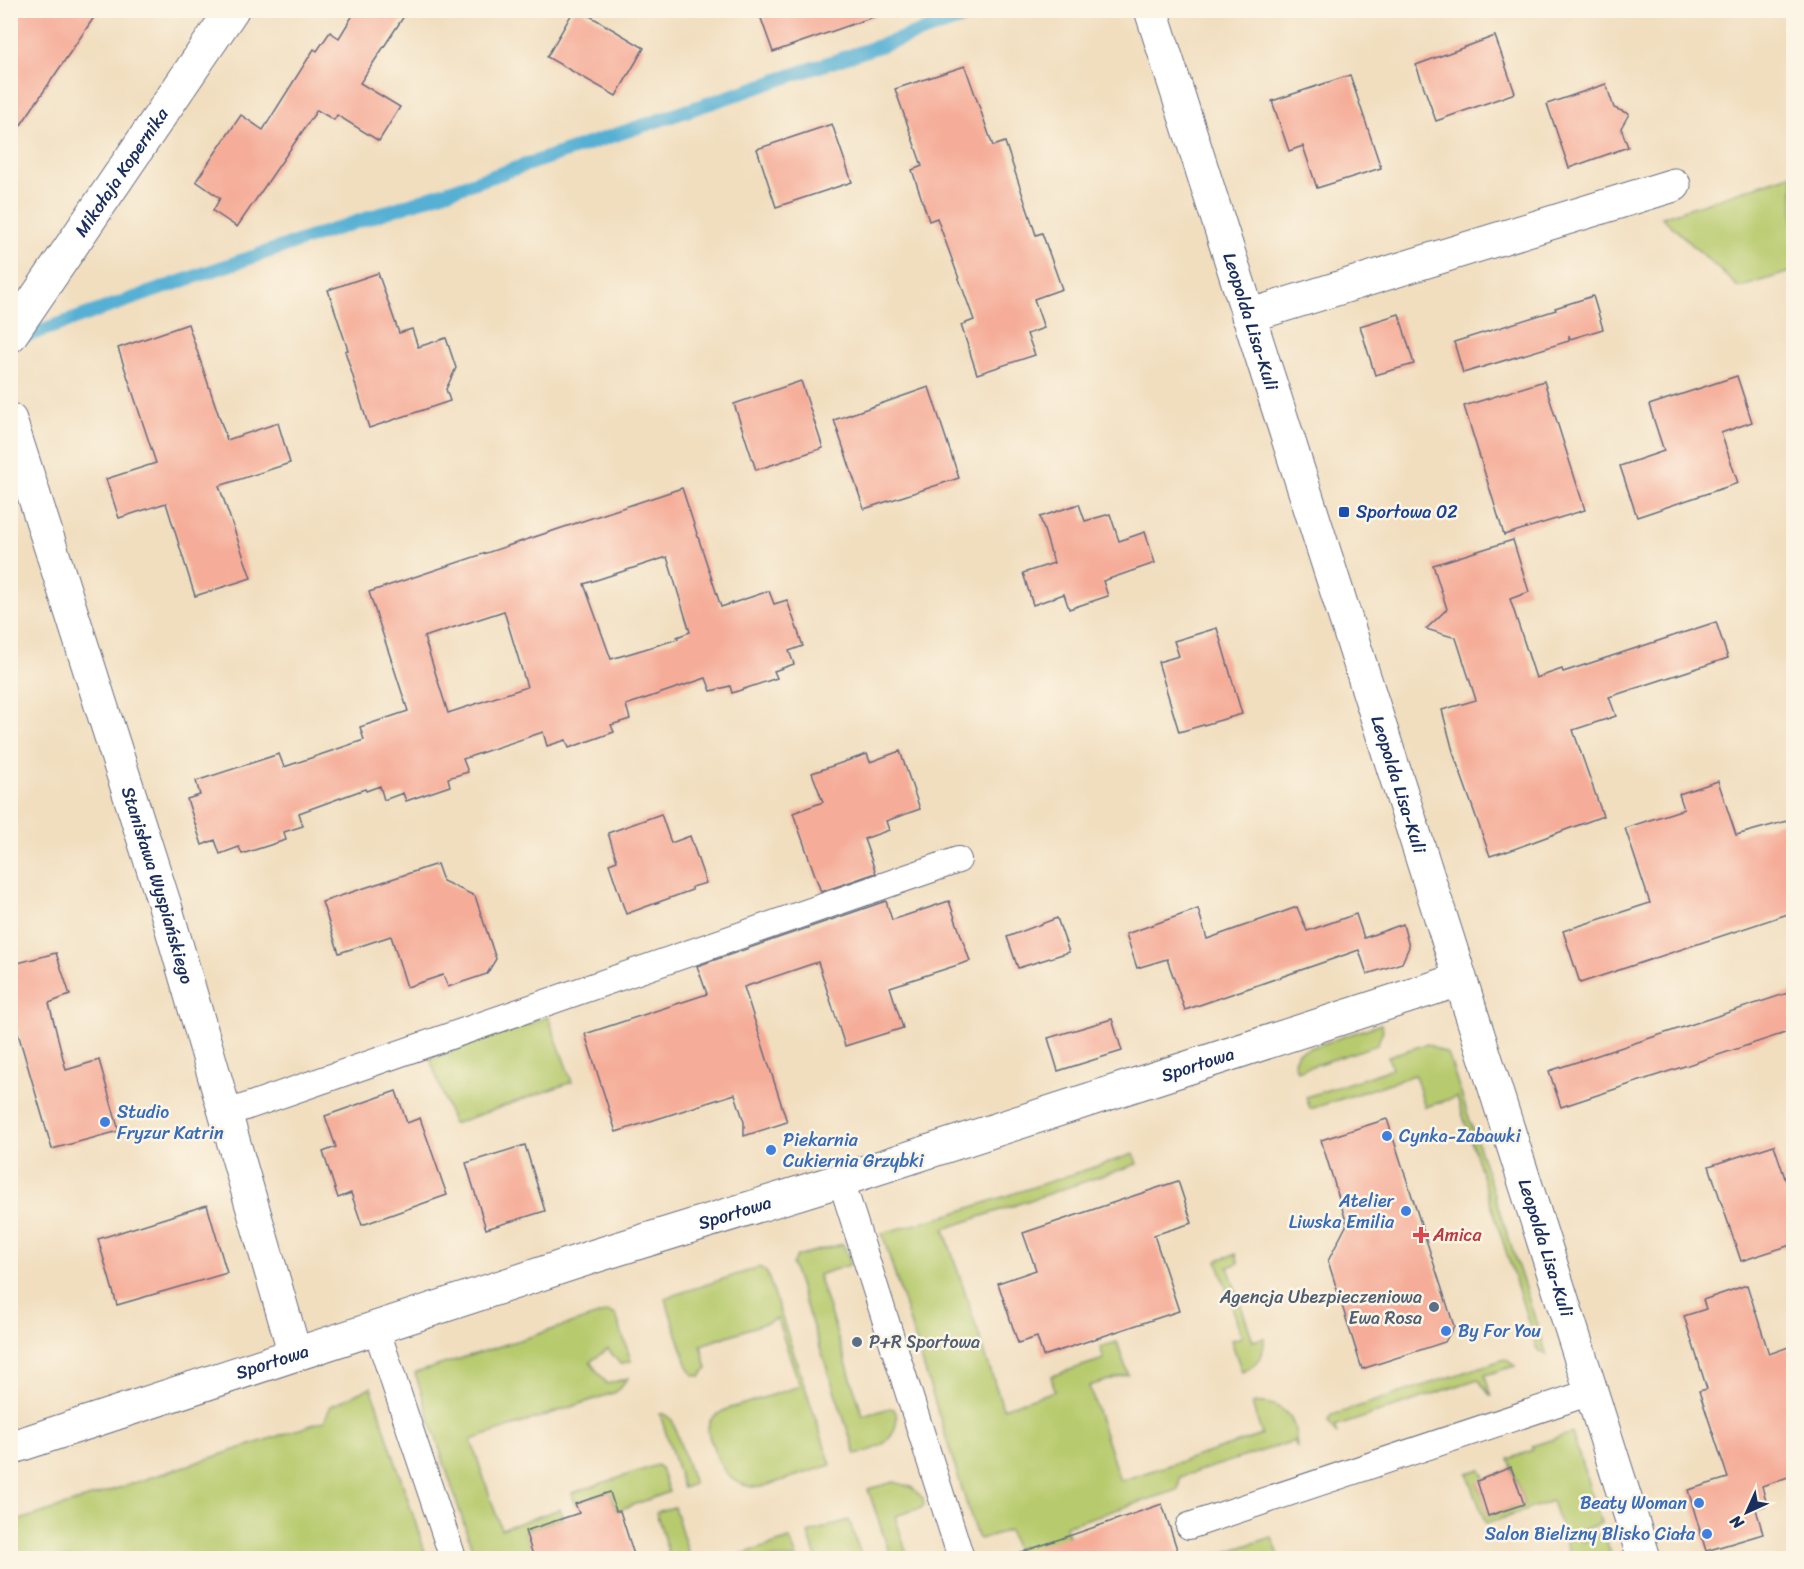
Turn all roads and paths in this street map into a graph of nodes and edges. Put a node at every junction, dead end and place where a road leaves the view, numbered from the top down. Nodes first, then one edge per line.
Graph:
1 (232, 10) edge
2 (1151, 10) edge
3 (1674, 185) dead end
4 (1248, 316) junction
5 (10, 336) edge
6 (10, 420) edge
7 (958, 860) dead end
8 (1459, 980) junction
9 (225, 1114) junction
10 (841, 1180) junction
11 (376, 1328) junction
12 (295, 1353) junction
13 (1591, 1392) junction
14 (10, 1448) edge
15 (1189, 1526) dead end
16 (453, 1558) edge
17 (961, 1558) edge
18 (1644, 1558) edge

1 - 5 street, Mikołaja Kopernika
2 - 4 street, Leopolda Lisa-Kuli
3 - 4 street
4 - 8 street, Leopolda Lisa-Kuli
6 - 9 street, Stanisława Wyspiańskiego
7 - 9 lane
8 - 10 street, Sportowa
8 - 13 street, Leopolda Lisa-Kuli
9 - 12 street, Stanisława Wyspiańskiego
10 - 11 street, Sportowa
10 - 17 lane
11 - 12 street, Sportowa
11 - 16 lane
12 - 14 street, Sportowa
13 - 15 lane
13 - 18 street, Leopolda Lisa-Kuli

